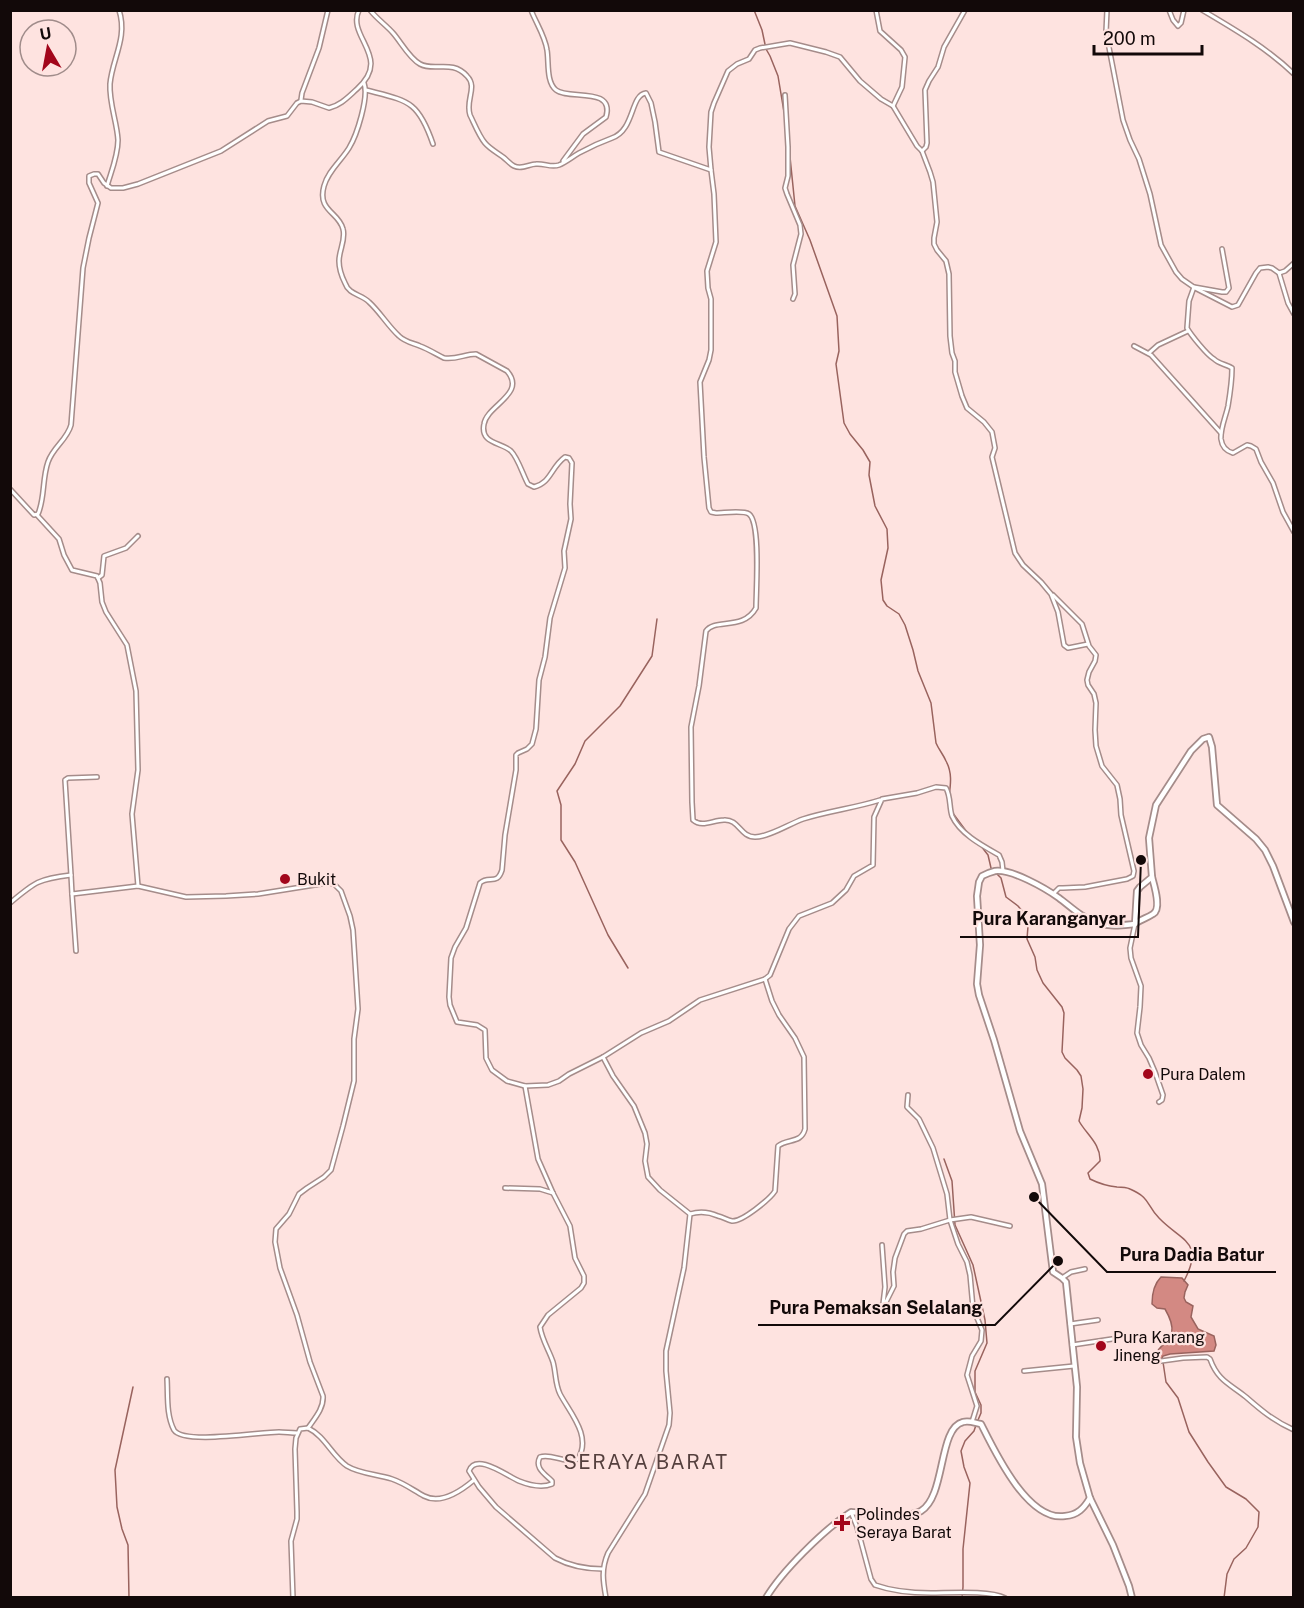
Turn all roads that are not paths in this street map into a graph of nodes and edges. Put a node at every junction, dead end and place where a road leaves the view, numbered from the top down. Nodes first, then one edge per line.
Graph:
1 (119, 10) edge
2 (328, 10) edge
3 (358, 10) edge
4 (370, 10) edge
5 (531, 10) edge
6 (876, 10) edge
7 (964, 10) edge
8 (1107, 10) edge
9 (1169, 10) edge
10 (1184, 10) edge
11 (1202, 10) edge
12 (1293, 74) edge
13 (364, 83) junction
14 (366, 90) junction
15 (785, 95) dead end
16 (301, 101) junction
17 (893, 106) junction
18 (433, 144) dead end
19 (922, 151) junction
20 (562, 163) junction
21 (711, 170) junction
22 (107, 186) junction
23 (1222, 249) dead end
24 (1293, 263) edge
25 (1279, 273) junction
26 (1194, 288) junction
27 (793, 299) dead end
28 (1293, 314) edge
29 (1188, 331) junction
30 (1134, 346) dead end
31 (1149, 353) junction
32 (1221, 433) junction
33 (10, 489) edge
34 (37, 515) junction
35 (1293, 532) edge
36 (138, 536) dead end
37 (98, 578) junction
38 (1051, 594) junction
39 (1088, 644) junction
40 (97, 777) dead end
41 (882, 800) junction
42 (1003, 871) junction
43 (71, 875) junction
44 (1152, 876) junction
45 (138, 886) junction
46 (72, 894) junction
47 (1053, 894) junction
48 (10, 903) edge
49 (1293, 922) edge
50 (1135, 924) junction
51 (76, 951) dead end
52 (765, 980) junction
53 (603, 1057) junction
54 (525, 1086) junction
55 (908, 1095) dead end
56 (1159, 1102) dead end
57 (505, 1188) dead end
58 (553, 1193) junction
59 (690, 1214) junction
60 (950, 1220) junction
61 (1010, 1226) dead end
62 (882, 1245) dead end
63 (1085, 1269) dead end
64 (1062, 1278) junction
65 (882, 1306) junction
66 (840, 1311) dead end
67 (1098, 1320) dead end
68 (1070, 1324) junction
69 (1112, 1339) dead end
70 (1072, 1345) junction
71 (1154, 1362) dead end
72 (1074, 1366) junction
73 (1024, 1371) dead end
74 (166, 1379) dead end
75 (973, 1422) junction
76 (308, 1428) junction
77 (1293, 1430) edge
78 (297, 1433) junction
79 (474, 1480) junction
80 (1090, 1498) junction
81 (1084, 1507) junction
82 (1096, 1510) junction
83 (851, 1512) junction
84 (603, 1569) junction
85 (293, 1598) edge
86 (606, 1598) edge
87 (766, 1598) edge
88 (1005, 1598) edge
89 (1132, 1598) edge

1 - 22 street
2 - 16 street
3 - 13 street
4 - 20 street
5 - 20 street
6 - 17 street
7 - 19 street
8 - 26 street
9 - 10 street
11 - 12 street
13 - 14 street
13 - 16 street
14 - 18 street
14 - 54 street
15 - 27 street
16 - 22 street
17 - 19 street
17 - 21 street
19 - 38 street
20 - 21 street
21 - 41 street
22 - 34 street
23 - 26 street
24 - 25 street
25 - 26 street
25 - 28 street
26 - 29 street
29 - 31 street
29 - 32 street
30 - 31 street
31 - 32 street
32 - 35 street
33 - 34 street
34 - 37 street
36 - 37 street
37 - 45 street
38 - 39 street
38 - 39 street
39 - 47 street
40 - 43 street
41 - 42 street
41 - 52 street
42 - 47 street
42 - 64 street
43 - 46 street
43 - 48 street
44 - 49 street
44 - 50 street
44 - 50 street
45 - 46 street
45 - 76 street
46 - 51 street
47 - 50 street
50 - 56 street
52 - 53 street
52 - 59 street
53 - 54 street
53 - 59 street
54 - 58 street
55 - 60 street
57 - 58 street
58 - 79 street
59 - 84 street
60 - 61 street
60 - 65 street
60 - 75 street
62 - 65 street
63 - 64 street
64 - 68 street
65 - 66 street
67 - 68 street
68 - 70 street
69 - 70 street
70 - 72 street
71 - 77 street
72 - 73 street
72 - 80 street
74 - 78 street
75 - 81 street
75 - 83 street
76 - 78 street
76 - 79 street
78 - 85 street
79 - 84 street
80 - 81 street
80 - 82 street
81 - 82 street
82 - 89 street
83 - 87 street
83 - 88 street
84 - 86 street

